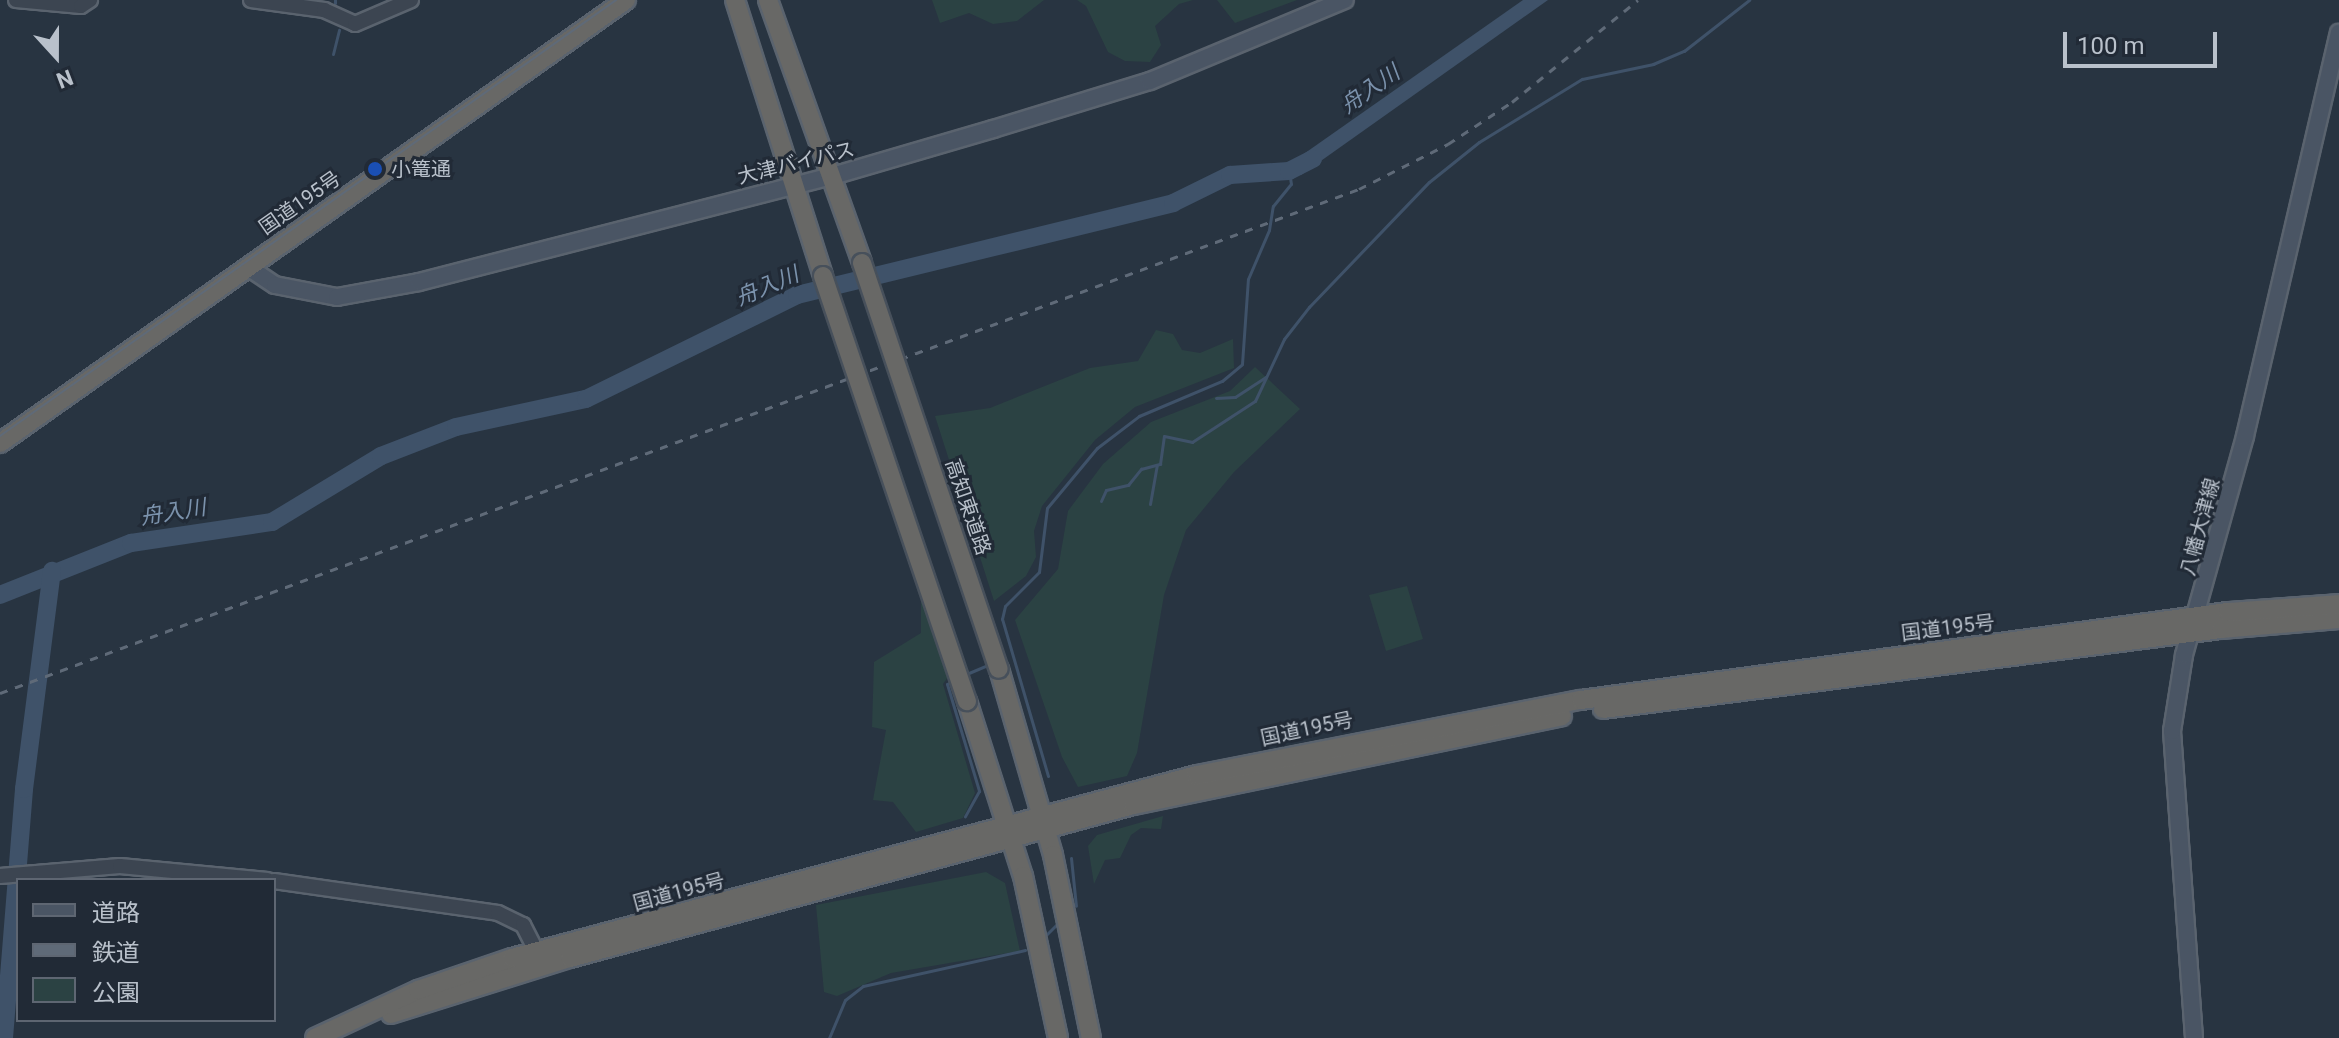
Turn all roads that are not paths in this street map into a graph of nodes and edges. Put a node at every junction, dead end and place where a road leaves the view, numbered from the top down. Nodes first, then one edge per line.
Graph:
1 (16, 0) edge
2 (90, 0) edge
3 (251, 0) edge
4 (411, 0) edge
5 (626, 0) edge
6 (735, 0) edge
7 (768, 0) edge
8 (1345, 0) edge
9 (2339, 33) edge
10 (829, 177) junction
11 (796, 186) junction
12 (248, 267) junction
13 (0, 443) edge
14 (2339, 604) edge
15 (2339, 619) edge
16 (2193, 626) junction
17 (1044, 822) junction
18 (1008, 833) junction
19 (12, 874) edge
20 (248, 878) edge
21 (276, 881) edge
22 (540, 958) junction
23 (315, 1038) edge
24 (341, 1038) edge
25 (1058, 1038) edge
26 (1091, 1038) edge
27 (2194, 1038) edge

1 - 2 street
3 - 4 street
5 - 12 highway, 国道195号
6 - 11 highway
7 - 10 highway, 高知東道路
8 - 10 main road, 大津バイパス
9 - 16 main road, 八幡大津線
10 - 11 main road, 大津バイパス
10 - 17 highway, 高知東道路, bridge
11 - 12 main road, 大津バイパス
11 - 18 highway, bridge
12 - 13 highway, 国道195号
14 - 16 highway, 国道195号
15 - 16 highway, 国道195号
16 - 17 highway, 国道195号
16 - 27 main road, 八幡大津線
17 - 18 highway, 国道195号
17 - 26 highway, 高知東道路
18 - 22 highway, 国道195号
18 - 25 highway
19 - 20 street
21 - 22 street
22 - 23 highway, 国道195号
22 - 24 highway, 国道195号

